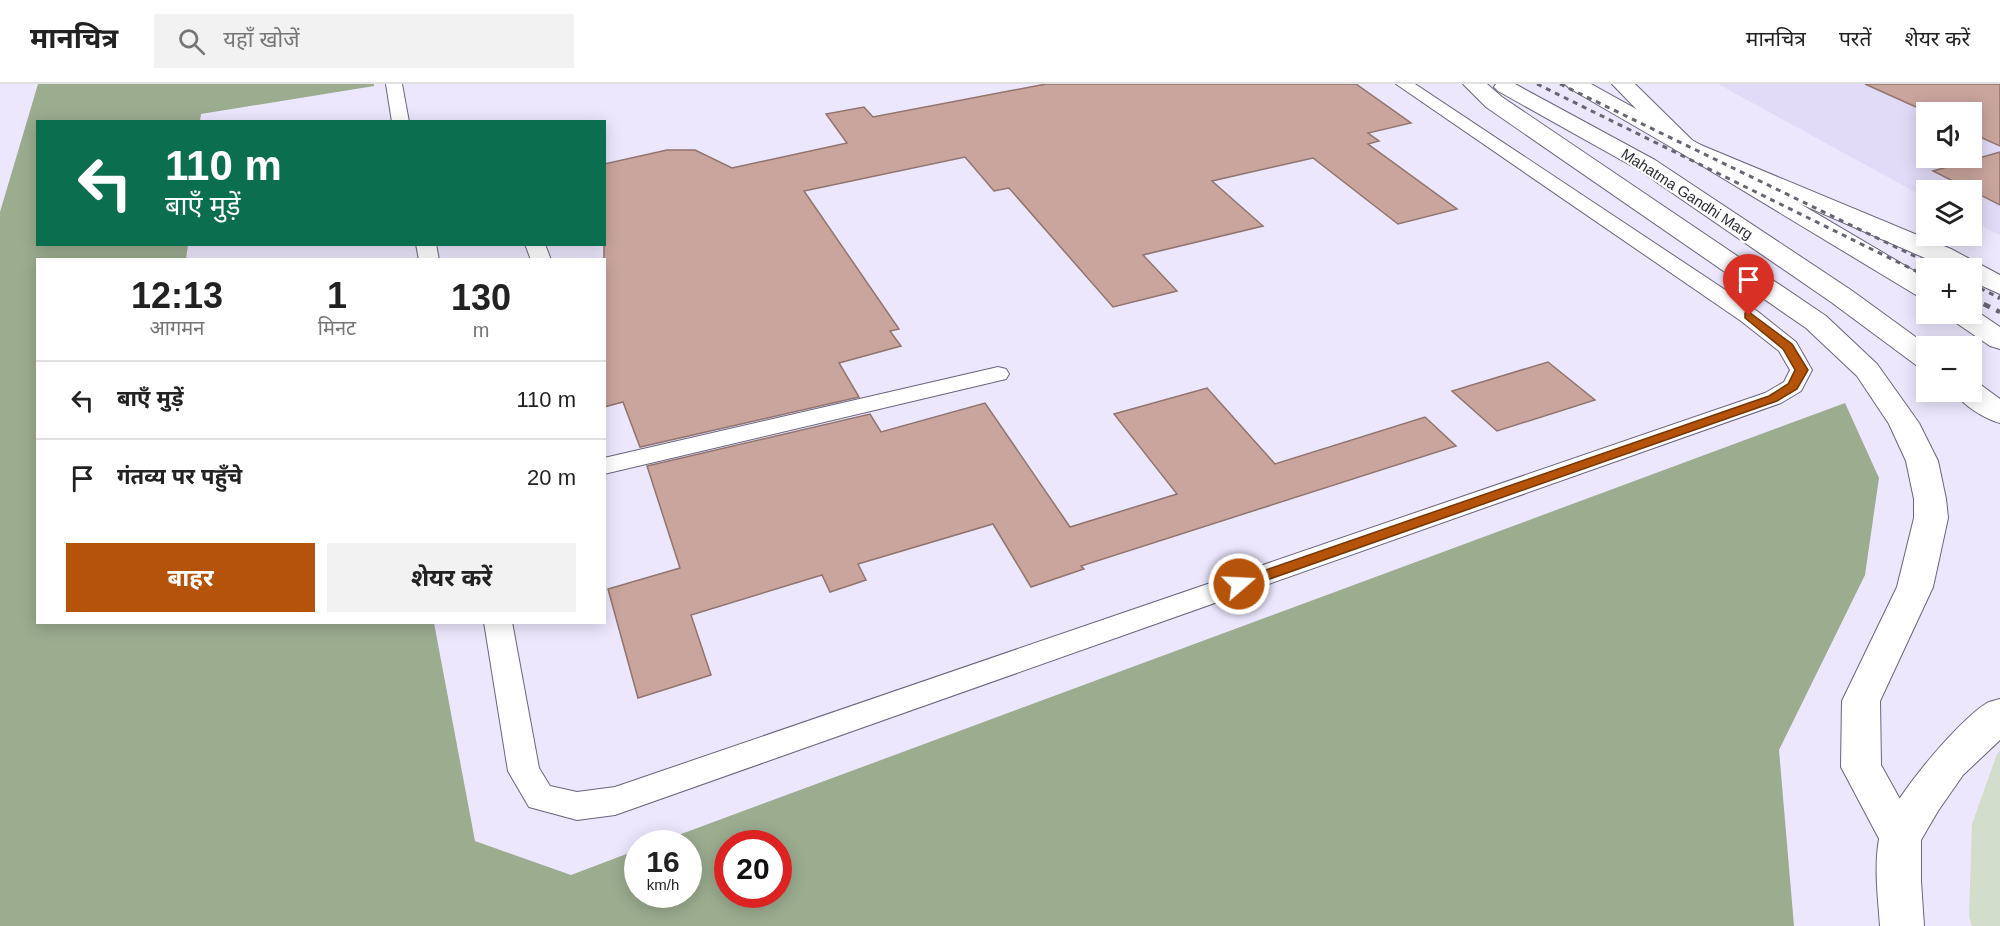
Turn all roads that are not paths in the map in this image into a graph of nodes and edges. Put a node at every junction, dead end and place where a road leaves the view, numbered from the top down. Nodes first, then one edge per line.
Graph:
1 (394, 84) edge
2 (1404, 84) edge
3 (1474, 84) edge
4 (1500, 84) edge
5 (1576, 84) edge
6 (1623, 84) edge
7 (402, 120) edge
8 (1684, 145) junction
9 (1948, 258) edge
10 (1982, 277) edge
11 (1916, 283) edge
12 (2000, 286) edge
13 (1977, 324) edge
14 (2000, 340) edge
15 (1916, 352) edge
16 (998, 374) dead end
17 (1982, 400) edge
18 (2000, 413) edge
19 (606, 466) edge
20 (498, 624) edge
21 (2000, 715) edge
22 (1900, 837) junction
23 (1902, 926) edge

1 - 7 lane
2 - 20 lane
3 - 22 main road
4 - 15 main road, Mahatma Gandhi Marg
5 - 8 main road
6 - 8 main road
8 - 9 main road
8 - 11 main road
10 - 12 main road
13 - 14 main road
16 - 19 lane
17 - 18 main road
21 - 22 main road
22 - 23 main road

